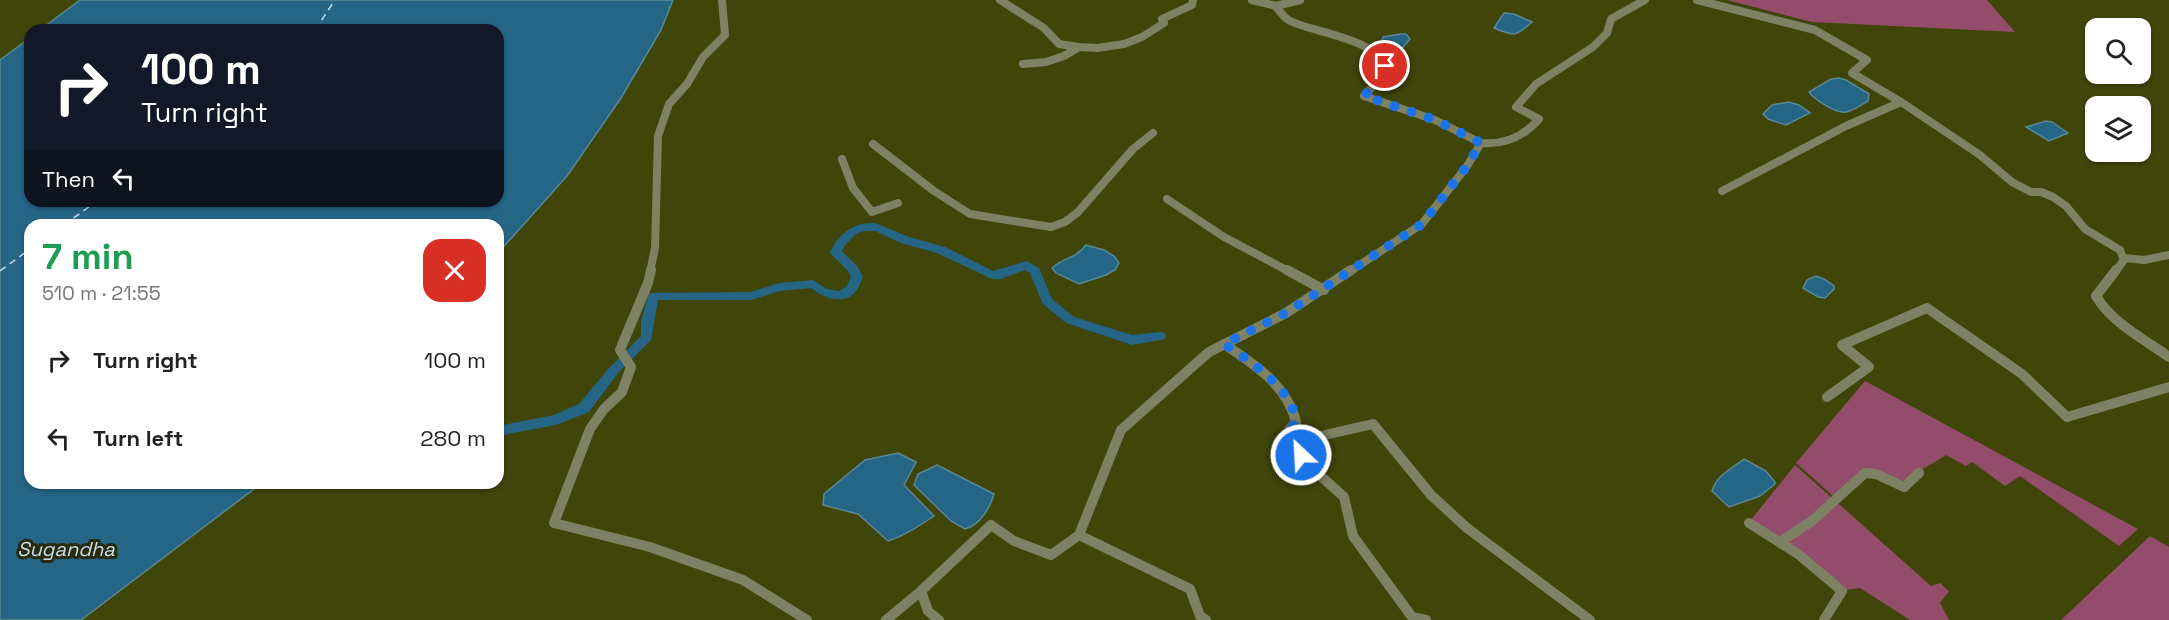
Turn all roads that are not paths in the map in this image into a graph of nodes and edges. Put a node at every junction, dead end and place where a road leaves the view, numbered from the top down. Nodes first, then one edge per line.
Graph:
1 (722, 0) edge
2 (1000, 0) edge
3 (1193, 0) edge
4 (1252, 0) edge
5 (1300, 0) edge
6 (1646, 0) edge
7 (1697, 0) edge
8 (1276, 7) junction
9 (1079, 47) junction
10 (1023, 64) dead end
11 (1901, 102) junction
12 (1153, 134) dead end
13 (1481, 143) junction
14 (873, 144) dead end
15 (842, 159) dead end
16 (1722, 191) dead end
17 (1167, 200) dead end
18 (898, 203) dead end
19 (2169, 255) edge
20 (2124, 258) junction
21 (1324, 290) junction
22 (1224, 344) junction
23 (2169, 357) edge
24 (2169, 387) edge
25 (1827, 397) dead end
26 (1289, 430) junction
27 (1919, 473) dead end
28 (1749, 523) dead end
29 (1079, 535) junction
30 (1780, 542) junction
31 (921, 591) junction
32 (807, 620) edge
33 (885, 620) edge
34 (939, 620) edge
35 (1206, 620) edge
36 (1426, 620) edge
37 (1590, 620) edge
38 (1824, 620) edge

1 - 32 street
2 - 9 street
3 - 9 street
4 - 8 street
5 - 8 street
6 - 13 street
7 - 11 street
8 - 13 street
9 - 10 street
11 - 16 street
11 - 20 street
12 - 14 street
13 - 21 street
15 - 18 street
17 - 21 street
19 - 20 street
20 - 23 street
21 - 22 street
22 - 26 street
22 - 29 street
24 - 25 street
26 - 36 street
26 - 37 street
27 - 30 street
28 - 30 street
29 - 31 street
29 - 35 street
30 - 38 street
31 - 33 street
31 - 34 street

